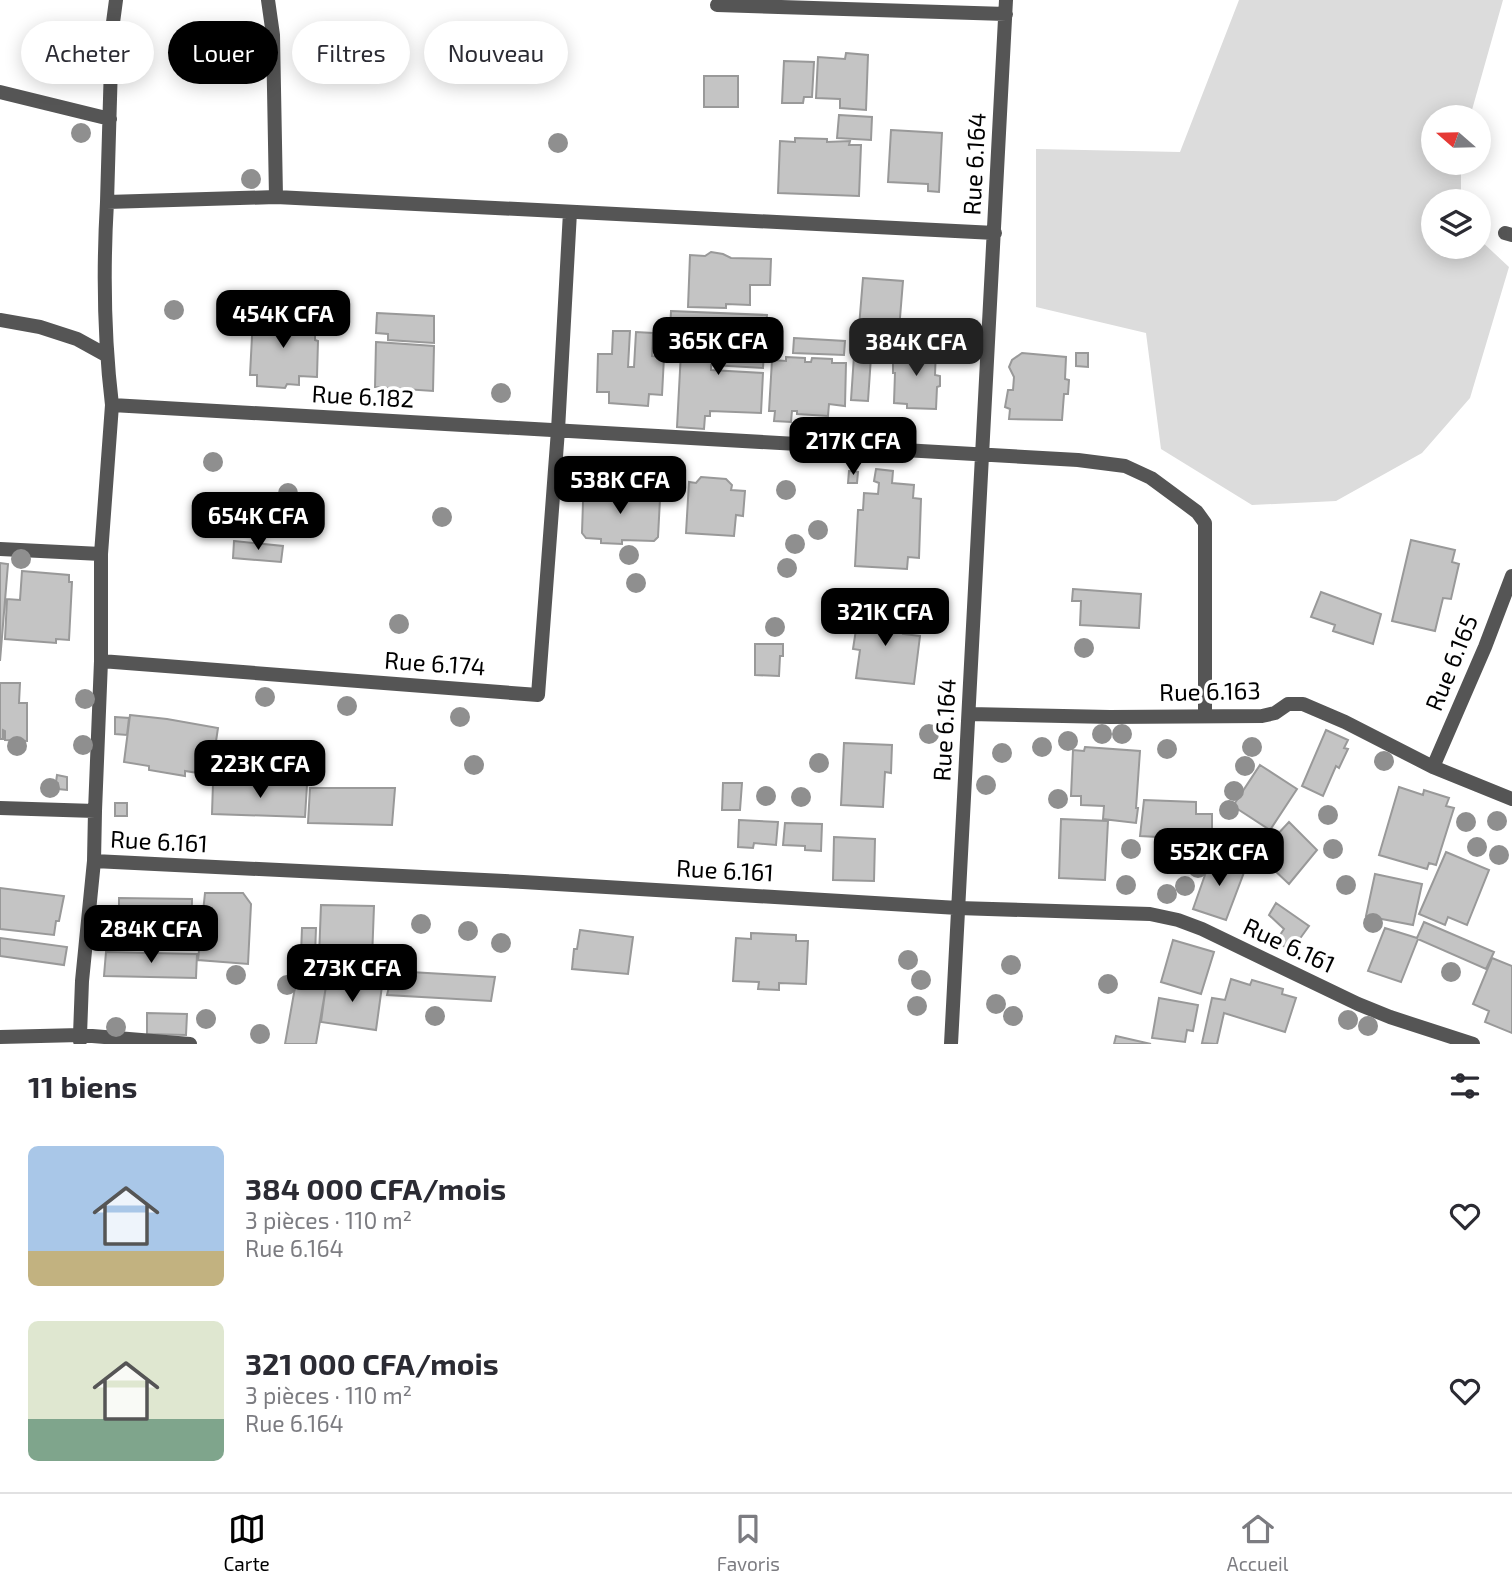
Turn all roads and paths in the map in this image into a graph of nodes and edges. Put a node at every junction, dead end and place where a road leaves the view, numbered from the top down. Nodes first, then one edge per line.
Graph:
1 (116, 0) edge
2 (268, 0) edge
3 (717, 5) dead end
4 (1006, 7) edge
5 (0, 92) edge
6 (110, 119) junction
7 (276, 197) junction
8 (107, 202) junction
9 (570, 212) junction
10 (995, 233) junction
11 (0, 320) edge
12 (106, 355) junction
13 (112, 405) junction
14 (558, 430) junction
15 (984, 456) junction
16 (0, 549) edge
17 (101, 554) junction
18 (1512, 576) edge
19 (101, 661) junction
20 (969, 714) junction
21 (1205, 715) junction
22 (1433, 767) junction
23 (1512, 799) edge
24 (0, 808) edge
25 (95, 811) junction
26 (94, 861) junction
27 (958, 908) junction
28 (0, 1037) edge
29 (80, 1039) edge
30 (190, 1044) edge
31 (951, 1044) edge
32 (1473, 1044) edge

1 - 6 street
2 - 7 street
3 - 4 street
4 - 10 street, Rue 6.164
5 - 6 street
6 - 8 street
7 - 8 street
7 - 9 street
8 - 12 street
9 - 10 street
9 - 14 street, Rue 6.174
10 - 15 street, Rue 6.164
11 - 12 street
12 - 13 street
13 - 14 street, Rue 6.182
13 - 17 street
14 - 15 street, Rue 6.182
14 - 19 street, Rue 6.174
15 - 20 street, Rue 6.164
15 - 21 street, Rue 6.182
16 - 17 street
17 - 19 street
18 - 22 street, Rue 6.165
19 - 25 street
20 - 21 street, Rue 6.163
20 - 27 street, Rue 6.164
21 - 22 street, Rue 6.163
22 - 23 street, Rue 6.163
24 - 25 street, Rue 6.161
25 - 26 street, Rue 6.161
26 - 27 street, Rue 6.161
26 - 29 street
27 - 31 street, Rue 6.164
27 - 32 street, Rue 6.161
28 - 29 street
29 - 30 street

